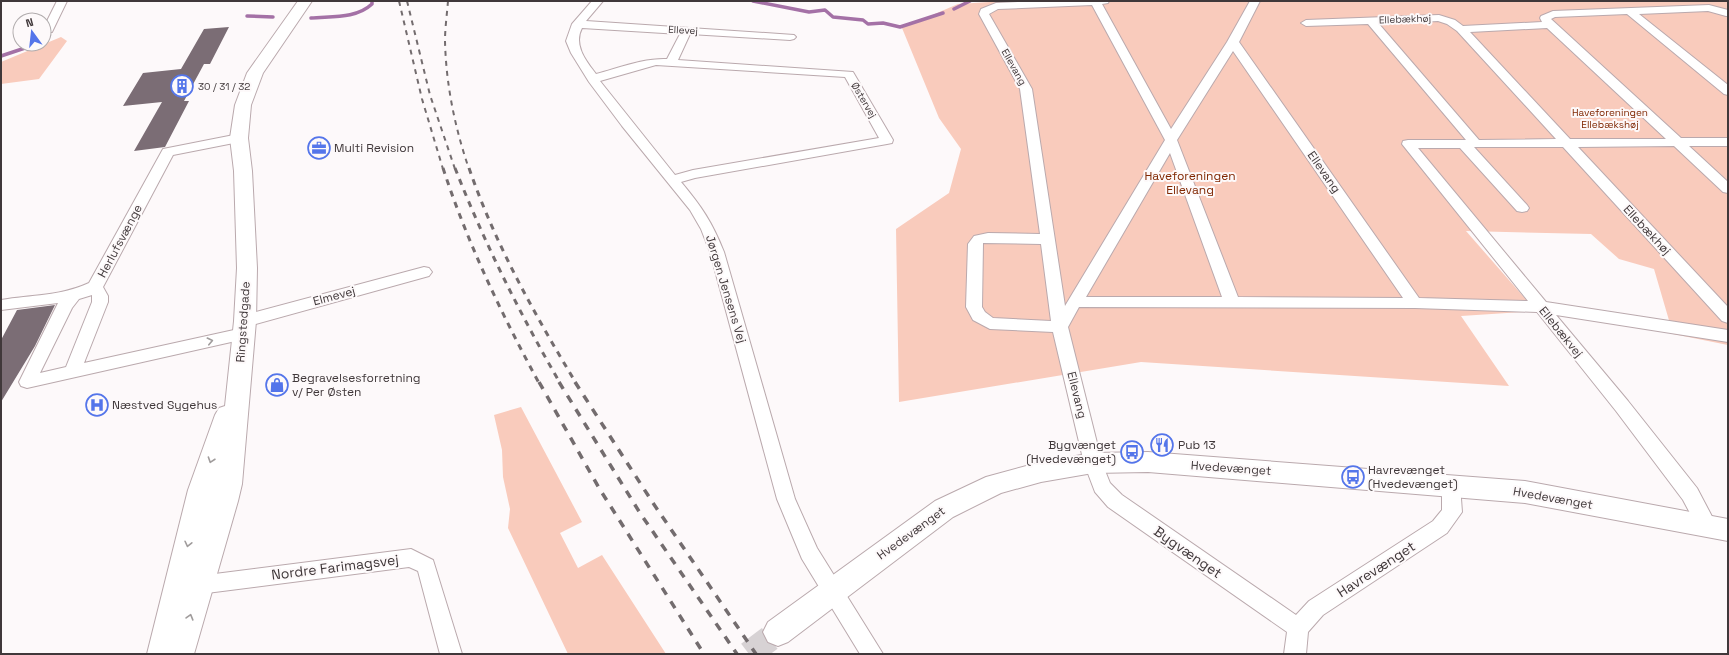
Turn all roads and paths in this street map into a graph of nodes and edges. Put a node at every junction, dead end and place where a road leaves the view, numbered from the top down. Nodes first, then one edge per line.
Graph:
1 (74, 1) edge
2 (305, 1) edge
3 (598, 1) edge
4 (1255, 1) edge
5 (1710, 1) edge
6 (1100, 2) edge
7 (61, 3) edge
8 (1630, 11) junction
9 (1727, 14) edge
10 (1371, 21) junction
11 (52, 22) edge
12 (1306, 23) dead end
13 (577, 24) junction
14 (1550, 25) junction
15 (1461, 29) junction
16 (687, 30) junction
17 (790, 37) dead end
18 (1233, 42) junction
19 (671, 62) junction
20 (593, 79) junction
21 (1728, 91) edge
22 (239, 138) junction
23 (1171, 140) junction
24 (1728, 142) edge
25 (1566, 143) junction
26 (1678, 143) junction
27 (1470, 144) junction
28 (673, 180) junction
29 (1728, 189) edge
30 (1522, 208) dead end
31 (1048, 239) junction
32 (424, 272) dead end
33 (95, 287) junction
34 (73, 296) junction
35 (1075, 302) junction
36 (1232, 302) junction
37 (1415, 303) junction
38 (1, 305) edge
39 (1541, 307) junction
40 (1728, 317) edge
41 (244, 327) junction
42 (1060, 327) junction
43 (1728, 336) edge
44 (72, 372) junction
45 (238, 384) junction
46 (1094, 463) junction
47 (1451, 485) junction
48 (1717, 528) edge
49 (199, 585) junction
50 (832, 591) junction
51 (1298, 628) junction
52 (778, 632) tunnel mouth
53 (162, 654) edge
54 (179, 654) edge
55 (451, 654) edge
56 (872, 654) edge
57 (1295, 654) edge

1 - 7 street
2 - 22 street, Ringstedgade
3 - 13 street, Jørgen Jensens Vej
4 - 18 street
5 - 9 street
6 - 23 street, Ellevang
6 - 31 street, Ellevang
7 - 11 street
8 - 9 street
8 - 14 street
8 - 21 street
10 - 12 street, Ellebækhøj
10 - 15 street, Ellebækhøj
10 - 27 street, Ellebækhøj
13 - 16 street, Ellevej
13 - 20 street, Jørgen Jensens Vej
14 - 15 street
14 - 26 street
15 - 25 street, Ellebækhøj
16 - 17 street, Ellevej
16 - 19 street
18 - 23 street
18 - 37 street, Ellevang
19 - 20 street, Østervej
19 - 28 street, Østervej
20 - 28 street, Jørgen Jensens Vej
22 - 33 street, Herlufsvænge
22 - 41 street, Ringstedgade
23 - 35 street
23 - 36 street, Ellevang
24 - 26 street
25 - 26 street
25 - 27 street
25 - 40 street, Ellebækhøj
26 - 29 street
27 - 30 street, Ellebækhøj
27 - 39 street, Ellebækvej
28 - 50 street, Jørgen Jensens Vej
31 - 42 street, Ellevang
31 - 42 street
32 - 41 street, Elmevej
33 - 34 street, Herlufsvænge
33 - 44 street
34 - 38 street, Herlufsvænge
34 - 44 street, Elmevej
35 - 36 street
35 - 42 street
36 - 37 street
37 - 39 street
39 - 43 street
39 - 48 street, Ellebækvej
44 -> 41 street, Elmevej
41 - 45 street, Ringstedgade
42 - 46 street, Ellevang
45 - 49 street, Ringstedgade
45 -> 53 street
46 - 47 street, Hvedevænget
46 - 50 street, Hvedevænget
46 - 51 street, Bygvænget
47 - 48 street, Hvedevænget
47 - 51 street, Havrevænget
54 -> 49 street, Ringstedgade
49 - 55 street, Nordre Farimagsvej
50 - 52 street, Hvedevænget
50 - 56 street, Jørgen Jensens Vej
51 - 57 street

